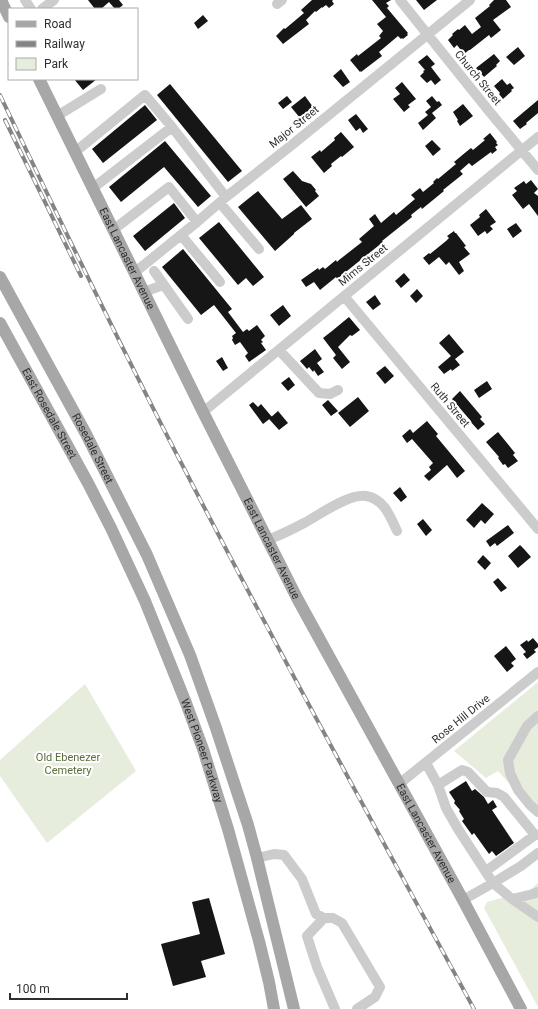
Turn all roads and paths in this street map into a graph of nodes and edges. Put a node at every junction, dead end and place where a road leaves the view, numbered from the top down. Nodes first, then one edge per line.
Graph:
1 (1, 0) edge
2 (54, 0) edge
3 (400, 0) edge
4 (470, 0) edge
5 (43, 8) edge
6 (8, 15) edge
7 (428, 34) junction
8 (39, 80) edge
9 (101, 89) dead end
10 (57, 116) junction
11 (172, 127) junction
12 (538, 138) edge
13 (522, 150) junction
14 (75, 152) junction
15 (538, 170) edge
16 (92, 188) junction
17 (223, 200) junction
18 (197, 222) junction
19 (113, 230) junction
20 (182, 235) junction
21 (259, 249) dead end
22 (154, 271) dead end
23 (134, 273) junction
24 (0, 277) edge
25 (220, 282) dead end
26 (163, 285) junction
27 (144, 292) junction
28 (344, 296) junction
29 (188, 320) dead end
30 (0, 323) edge
31 (278, 350) junction
32 (338, 390) dead end
33 (203, 412) junction
34 (98, 503) joint
35 (538, 529) edge
36 (397, 531) dead end
37 (268, 540) junction
38 (176, 624) joint
39 (190, 655) junction
40 (170, 662) junction
41 (538, 672) edge
42 (538, 716) edge
43 (426, 763) junction
44 (399, 784) junction
45 (438, 785) junction
46 (538, 812) edge
47 (537, 835) edge
48 (538, 853) edge
49 (257, 858) junction
50 (486, 871) junction
51 (493, 883) junction
52 (538, 892) edge
53 (512, 899) junction
54 (463, 900) junction
55 (538, 917) edge
56 (324, 918) junction
57 (274, 1009) edge
58 (294, 1009) edge
59 (335, 1009) edge
60 (357, 1009) edge
61 (521, 1009) edge

1 - 6 main road
2 - 5 street
3 - 7 street, Church Street
4 - 7 street, Major Street
7 - 13 street, Church Street
7 - 17 street, Major Street
8 - 10 main road, East Lancaster Avenue
9 - 10 street
10 - 14 main road, East Lancaster Avenue
11 - 14 street
11 - 16 street
11 - 17 street
12 - 13 street, Mims Street
13 - 15 street, Church Street
13 - 28 street, Mims Street
14 - 16 main road, East Lancaster Avenue
16 - 19 main road, East Lancaster Avenue
17 - 18 street, Major Street
17 - 21 street
18 - 19 street
18 - 20 street, Major Street
19 - 23 main road, East Lancaster Avenue
20 - 23 street, Major Street
20 - 25 street
22 - 26 street
23 - 27 main road, East Lancaster Avenue
24 - 38 main road, Rosedale Street
26 - 27 street
26 - 29 street
27 - 33 main road, East Lancaster Avenue
28 - 31 street, Mims Street
28 - 35 street, Ruth Street
30 - 34 main road, East Rosedale Street
31 - 32 street
31 - 33 street, Mims Street
33 - 37 main road, East Lancaster Avenue
34 - 40 main road, West Pioneer Parkway
36 - 37 street
37 - 44 main road, East Lancaster Avenue
38 - 39 main road, West Pioneer Parkway
39 - 40 main road
39 - 49 main road, West Pioneer Parkway
40 - 57 main road, West Pioneer Parkway
41 - 43 street, Rose Hill Drive
42 - 46 street
43 - 44 street, Rose Hill Drive
43 - 45 street
44 - 54 main road, East Lancaster Avenue
45 - 47 street
45 - 50 street
47 - 50 street
48 - 51 street
49 - 56 street
49 - 58 main road, West Pioneer Parkway
50 - 51 street
51 - 53 street
51 - 54 street
52 - 53 street
53 - 55 street
54 - 61 main road, East Lancaster Avenue
56 - 59 street
56 - 60 street

